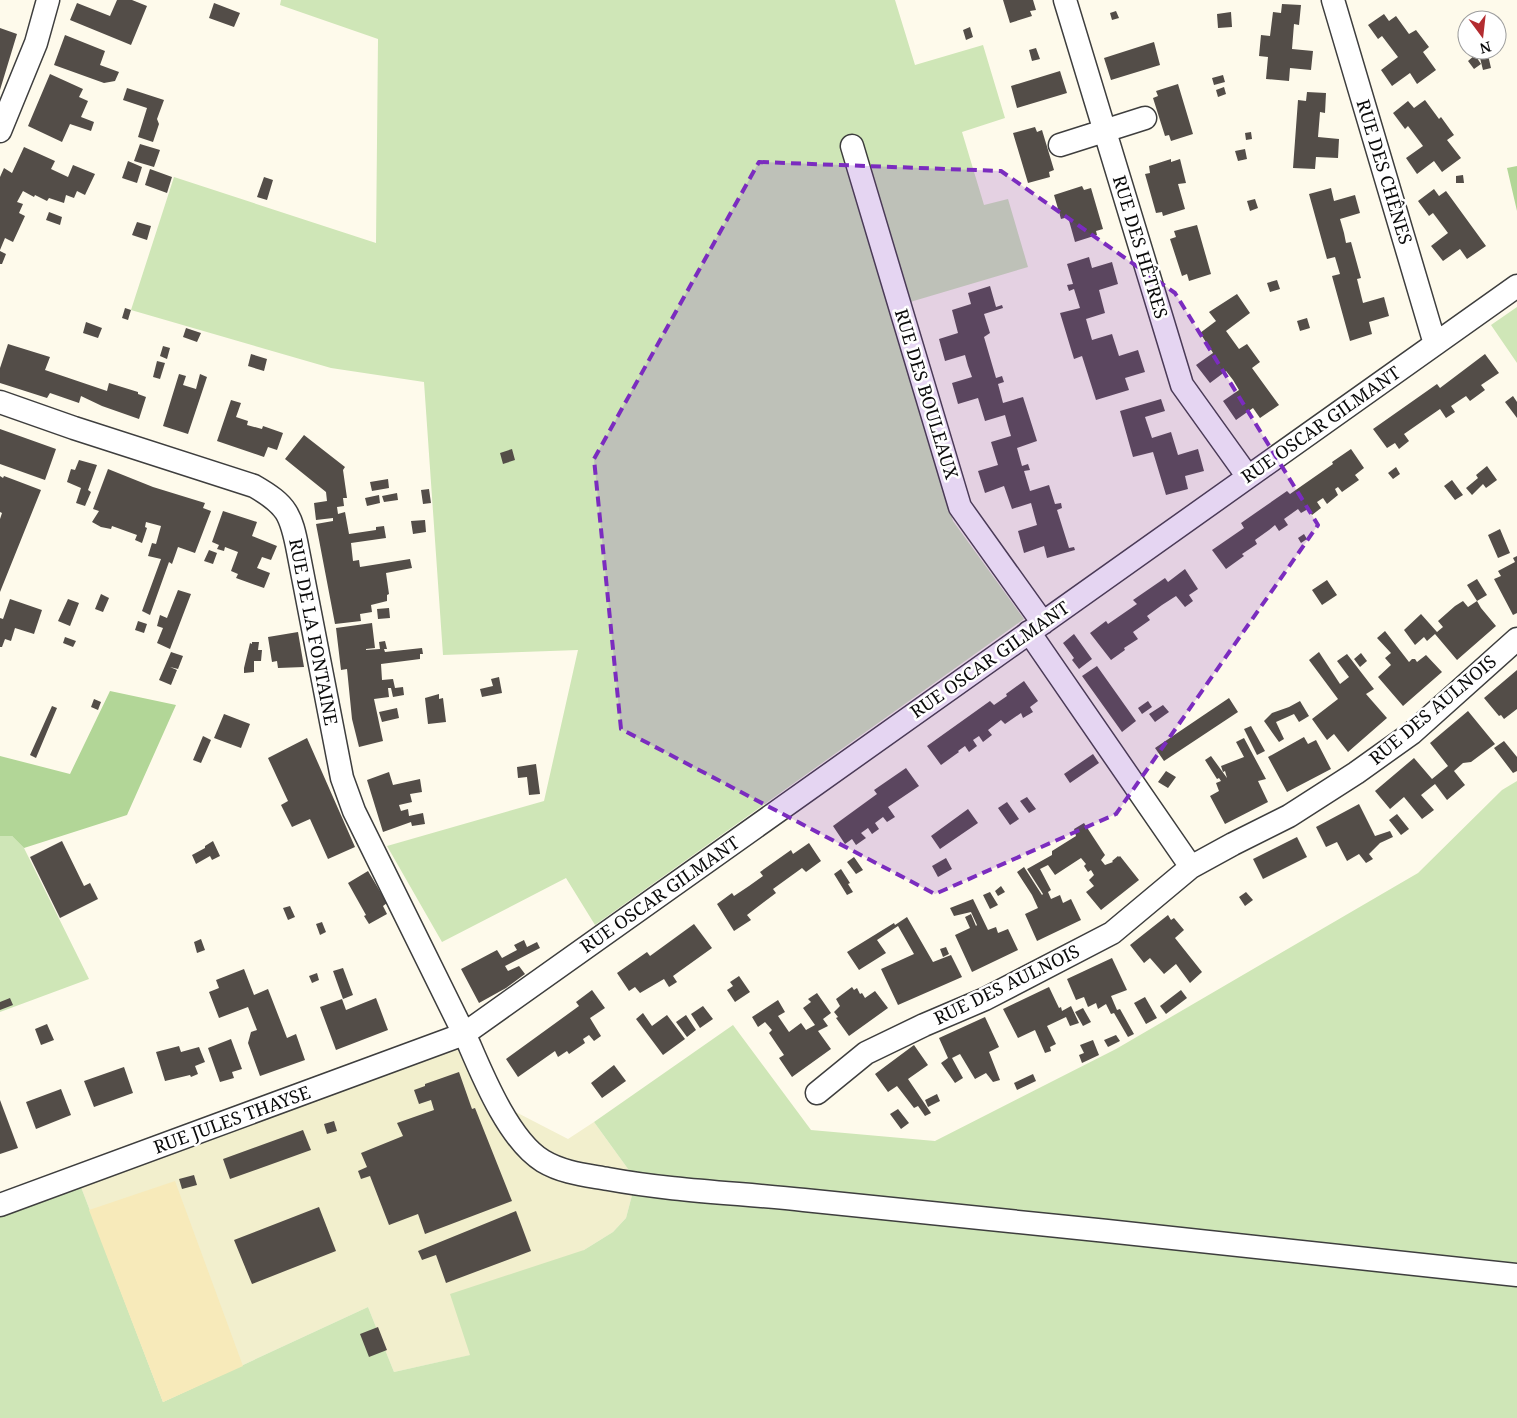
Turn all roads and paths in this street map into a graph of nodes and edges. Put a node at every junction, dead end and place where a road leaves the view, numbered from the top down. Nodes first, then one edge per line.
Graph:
1 (48, 0) edge
2 (1065, 0) edge
3 (1332, 0) edge
4 (1145, 118) dead end
5 (0, 131) edge
6 (1104, 131) junction
7 (1060, 145) dead end
8 (852, 146) dead end
9 (1517, 286) edge
10 (1435, 344) junction
11 (0, 402) edge
12 (1248, 477) junction
13 (1036, 628) junction
14 (1517, 639) edge
15 (1191, 867) junction
16 (464, 1034) junction
17 (817, 1093) dead end
18 (0, 1205) edge
19 (1517, 1275) edge

1 - 5 street
2 - 6 street, RUE DES HÊTRES
3 - 10 street, RUE DES CHÊNES
4 - 6 street
6 - 7 street
6 - 12 street, RUE DES HÊTRES
8 - 13 street, RUE DES BOULEAUX
9 - 10 street, RUE OSCAR GILMANT
10 - 12 street, RUE OSCAR GILMANT
11 - 16 street, RUE DE LA FONTAINE
12 - 13 street, RUE OSCAR GILMANT
13 - 15 street
13 - 16 street, RUE OSCAR GILMANT
14 - 15 street, RUE DES AULNOIS
15 - 17 street, RUE DES AULNOIS
16 - 18 street, RUE JULES THAYSE
16 - 19 street, RUE DE LA FONTAINE

